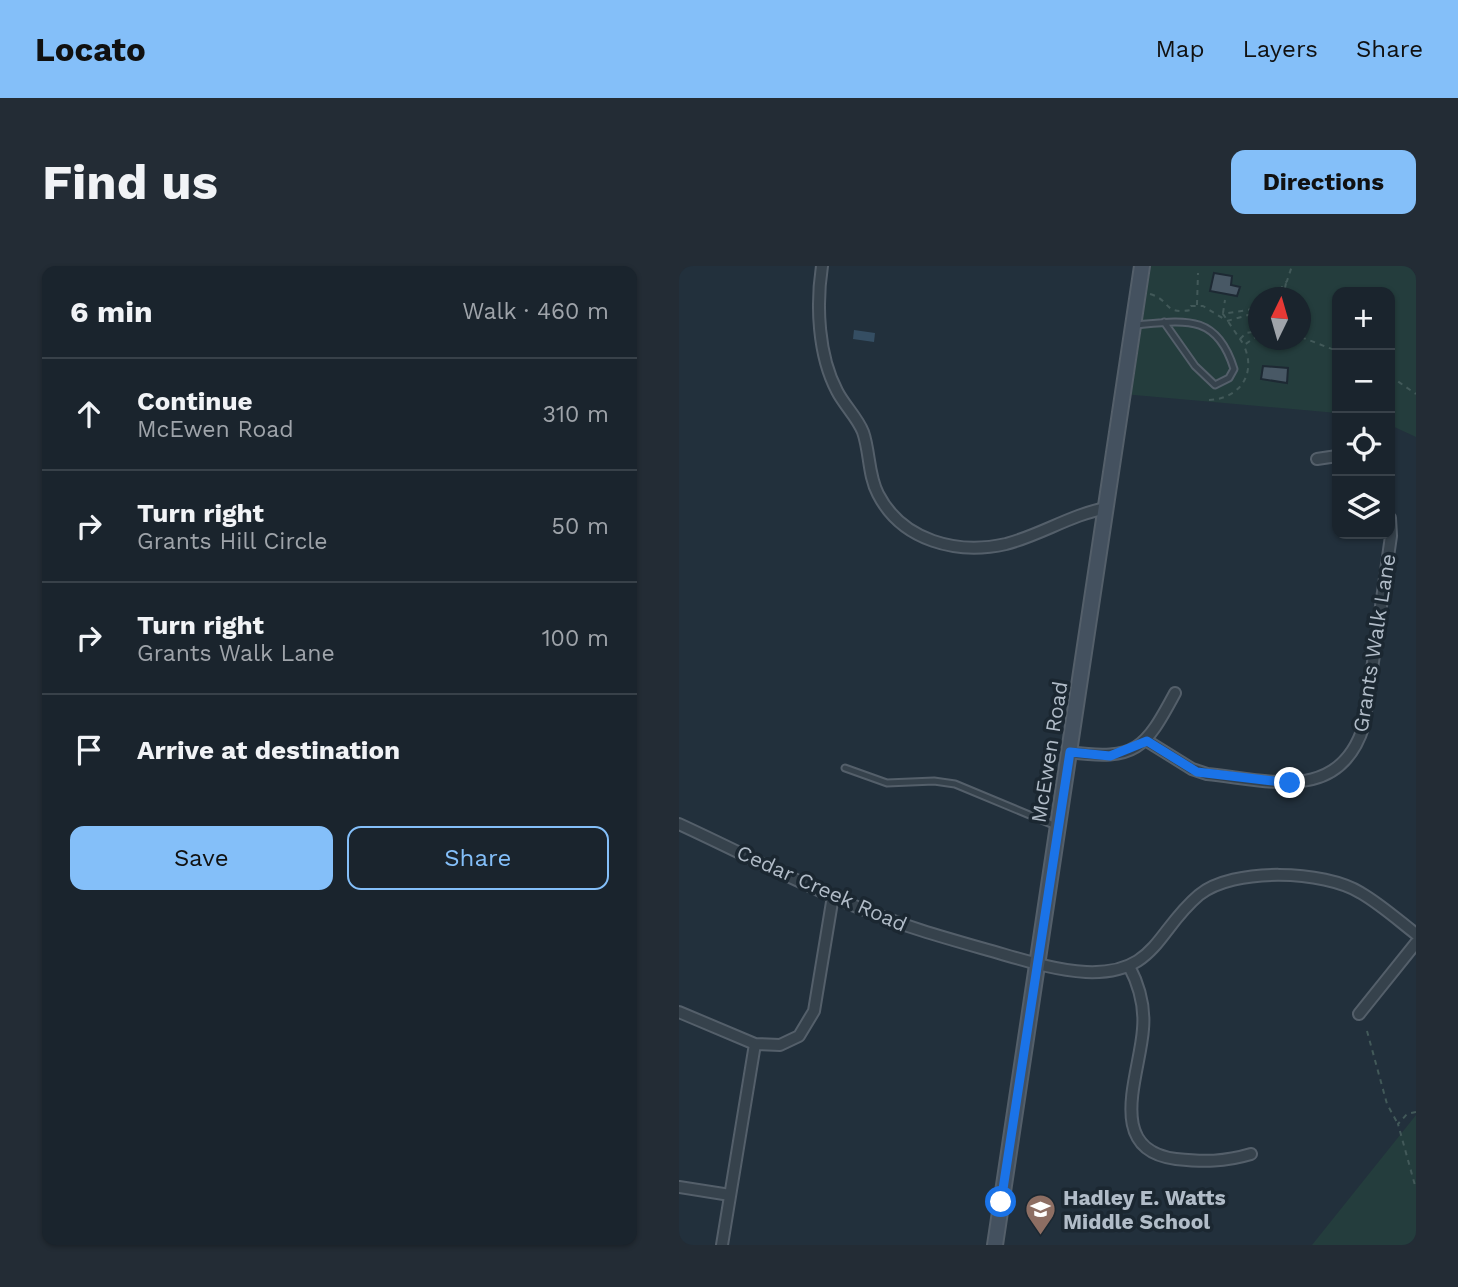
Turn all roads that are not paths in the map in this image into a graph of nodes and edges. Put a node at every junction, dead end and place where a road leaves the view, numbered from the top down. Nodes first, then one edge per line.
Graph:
1 (822, 266) edge
2 (1142, 266) edge
3 (1164, 322) junction
4 (1133, 325) junction
5 (1332, 457) edge
6 (1317, 459) dead end
7 (1107, 508) junction
8 (1391, 539) edge
9 (1175, 693) dead end
10 (1147, 741) junction
11 (1070, 752) junction
12 (845, 768) dead end
13 (679, 824) edge
14 (1059, 827) junction
15 (833, 896) junction
16 (1416, 934) edge
17 (1416, 943) edge
18 (1038, 964) junction
19 (1129, 966) junction
20 (679, 1012) edge
21 (1359, 1014) dead end
22 (755, 1044) junction
23 (1251, 1154) dead end
24 (679, 1187) edge
25 (730, 1195) junction
26 (722, 1245) edge
27 (995, 1245) edge

1 - 7 street
2 - 4 street, McEwen Road
3 - 3 lane
3 - 4 lane
4 - 7 street, McEwen Road
5 - 6 street
7 - 11 street, McEwen Road
8 - 10 street, Grants Walk Lane
9 - 10 street
10 - 11 street
11 - 14 street, McEwen Road
12 - 14 lane
13 - 15 street, Cedar Creek Road
14 - 18 street, McEwen Road
15 - 18 street, Cedar Creek Road
15 - 22 street
16 - 19 street, Cedar Creek Road
17 - 21 street
18 - 19 street, Cedar Creek Road
18 - 27 street, McEwen Road
19 - 23 street
20 - 22 street
22 - 25 street
24 - 25 street
25 - 26 street

